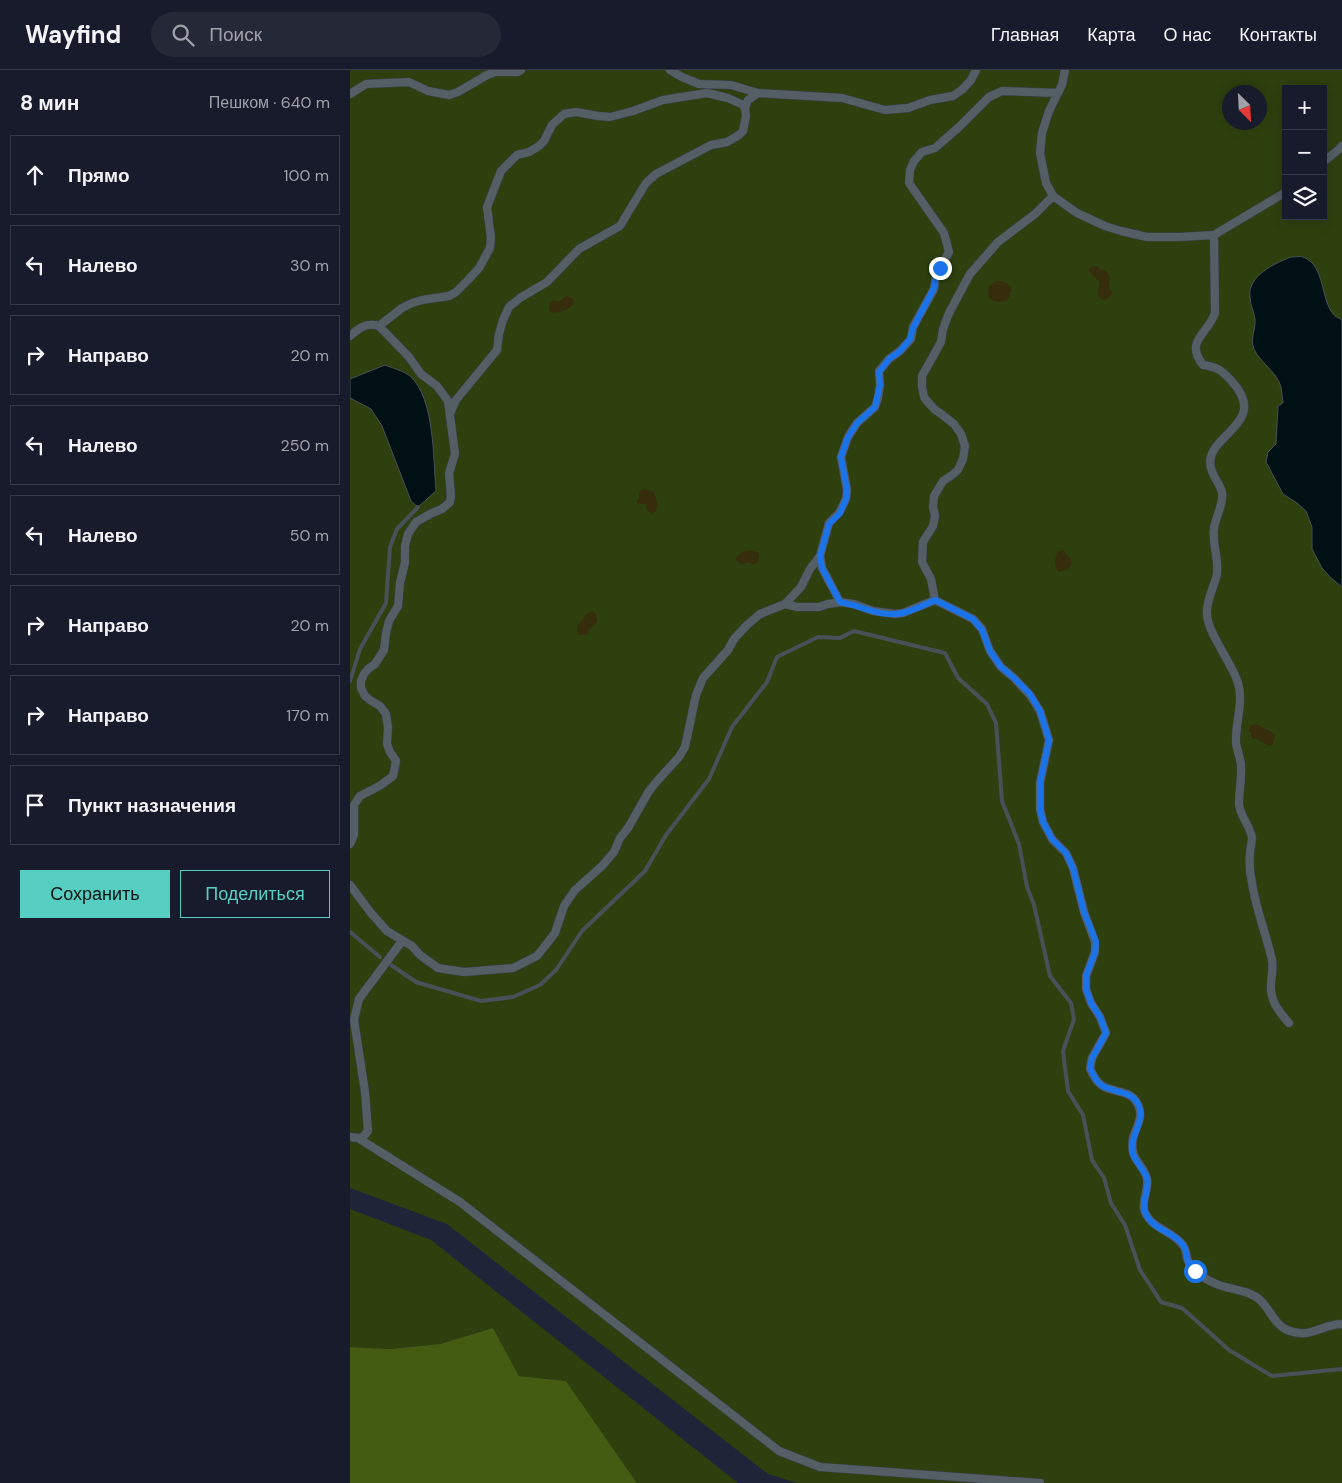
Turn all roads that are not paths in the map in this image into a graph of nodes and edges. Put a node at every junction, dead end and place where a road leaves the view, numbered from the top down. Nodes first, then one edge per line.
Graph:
1 (521, 70) edge
2 (670, 70) edge
3 (976, 70) edge
4 (1065, 70) edge
5 (758, 93) junction
6 (350, 94) edge
7 (1058, 94) junction
8 (745, 108) junction
9 (1342, 146) edge
10 (1327, 159) edge
11 (1282, 194) edge
12 (1053, 196) junction
13 (1214, 235) junction
14 (379, 326) junction
15 (350, 336) edge
16 (450, 414) junction
17 (820, 556) junction
18 (935, 600) junction
19 (840, 602) junction
20 (784, 604) junction
21 (350, 844) edge
22 (350, 885) edge
23 (402, 941) junction
24 (1289, 1022) dead end
25 (350, 1137) edge
26 (360, 1140) junction
27 (1342, 1324) edge
28 (1040, 1483) edge

1 - 6 lane
2 - 5 lane
3 - 5 lane
4 - 7 lane
5 - 8 lane
7 - 12 lane
7 - 17 lane
8 - 14 lane
8 - 16 lane
9 - 10 lane
11 - 13 lane
12 - 13 lane
12 - 18 lane
13 - 24 lane
14 - 15 lane
14 - 16 lane
16 - 21 lane
17 - 19 lane
17 - 20 lane
18 - 19 lane
18 - 27 lane
19 - 20 lane
20 - 23 lane
22 - 23 lane
23 - 26 lane
25 - 26 lane
26 - 28 lane

